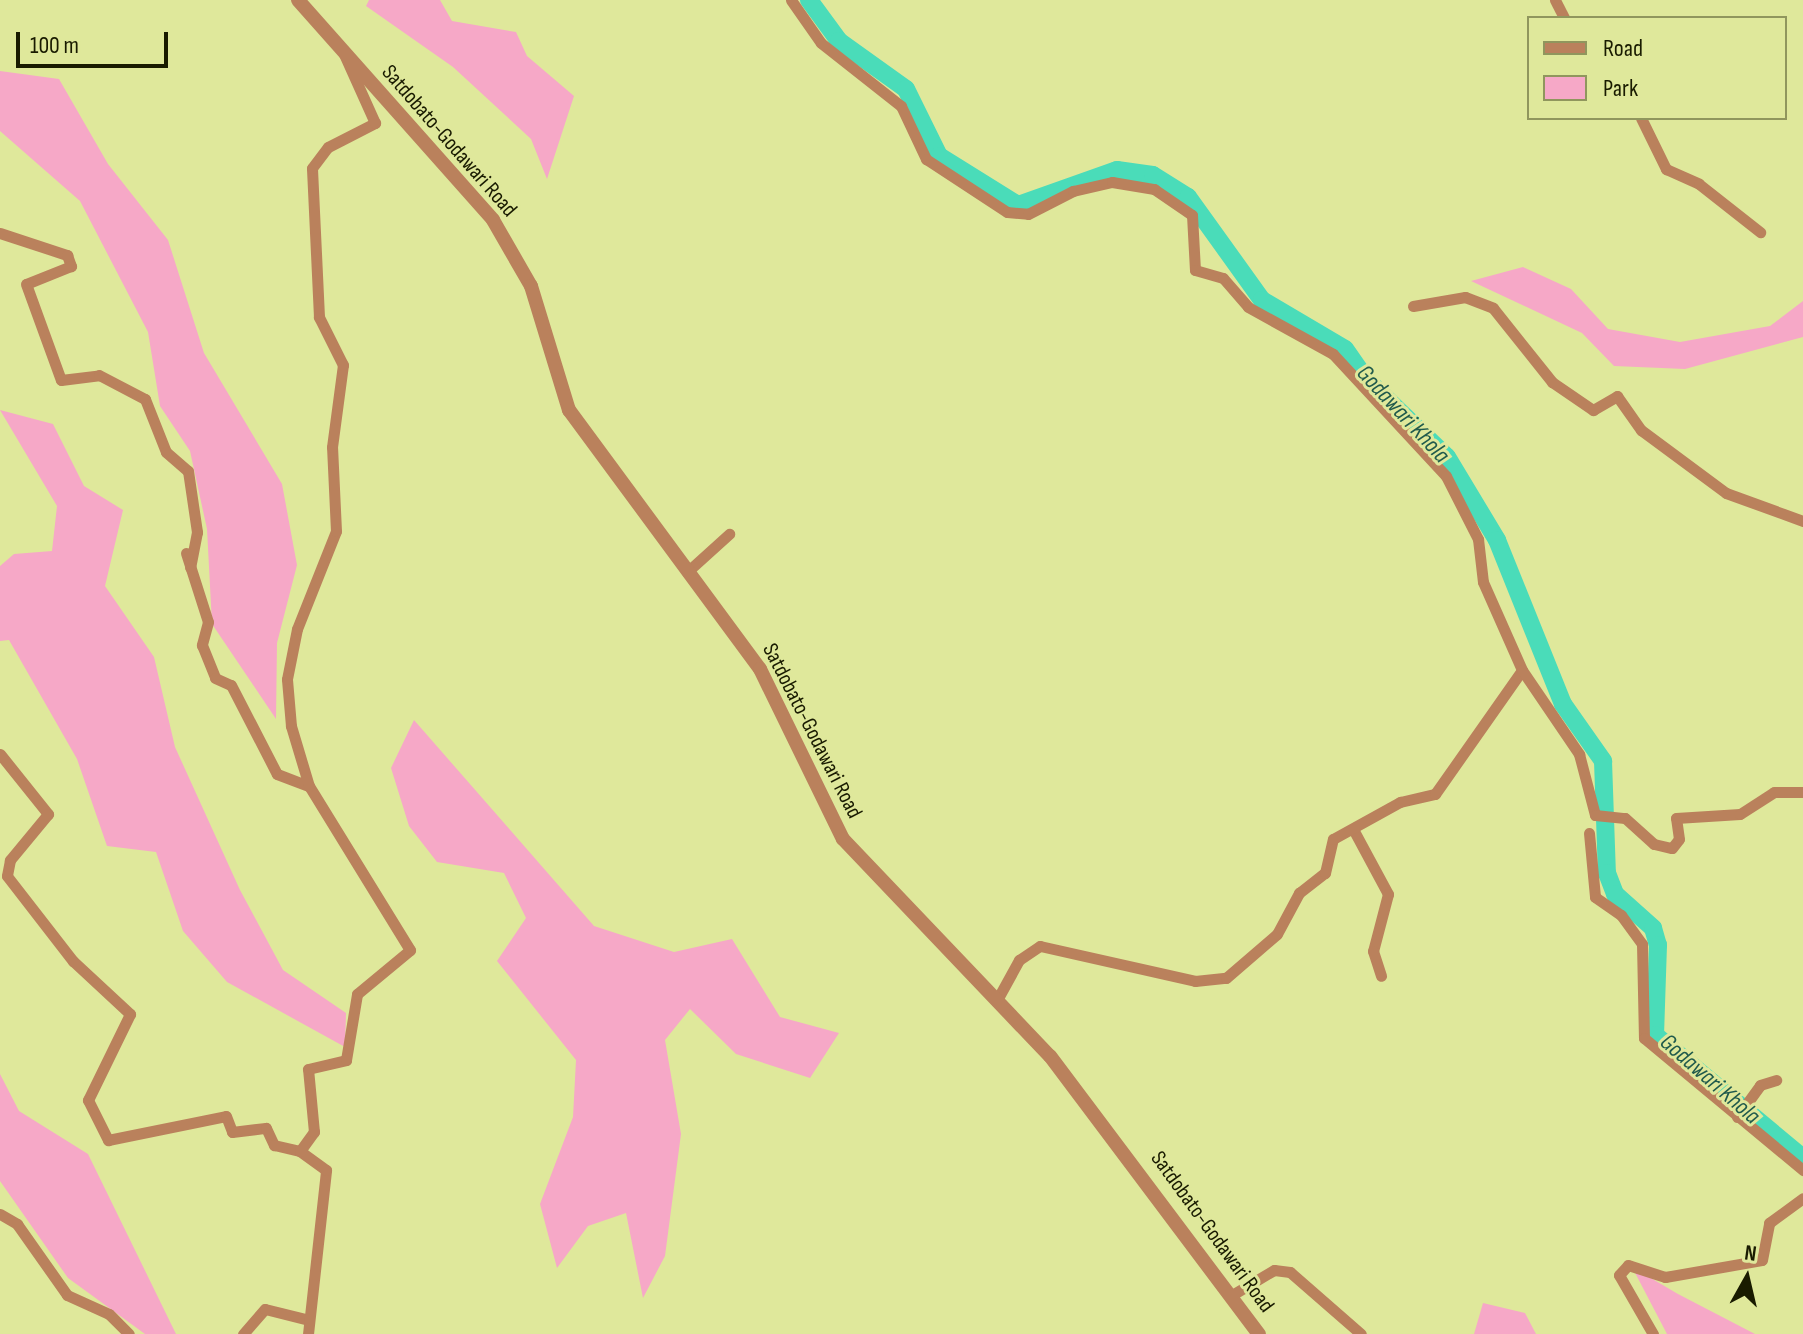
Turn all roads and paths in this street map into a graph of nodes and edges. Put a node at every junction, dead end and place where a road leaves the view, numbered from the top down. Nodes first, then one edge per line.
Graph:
1 (298, 0) edge
2 (791, 0) edge
3 (344, 54) junction
4 (1642, 120) edge
5 (1760, 232) dead end
6 (0, 233) edge
7 (1413, 306) dead end
8 (1803, 521) edge
9 (729, 534) dead end
10 (186, 553) dead end
11 (190, 567) junction
12 (687, 572) junction
13 (1522, 670) junction
14 (0, 754) edge
15 (309, 786) junction
16 (1803, 792) edge
17 (1353, 829) junction
18 (1589, 833) dead end
19 (1381, 976) dead end
20 (997, 1000) junction
21 (1776, 1080) dead end
22 (1737, 1117) junction
23 (300, 1151) junction
24 (1803, 1170) edge
25 (1803, 1198) edge
26 (0, 1214) edge
27 (1232, 1295) junction
28 (309, 1320) junction
29 (129, 1334) edge
30 (243, 1334) edge
31 (308, 1334) edge
32 (1259, 1334) edge
33 (1361, 1334) edge
34 (1653, 1334) edge

1 - 3 street, Satdobato-Godawari Road
2 - 13 street
3 - 12 street, Satdobato-Godawari Road
3 - 15 street
4 - 5 street
6 - 11 street
7 - 8 street
9 - 12 street
10 - 11 street
11 - 15 street
12 - 20 street, Satdobato-Godawari Road
13 - 16 street
13 - 17 street
14 - 23 street
15 - 23 street
17 - 19 street
17 - 20 street
18 - 22 street
20 - 27 street, Satdobato-Godawari Road
21 - 22 street
22 - 24 street
23 - 28 street
25 - 34 street
26 - 29 street
27 - 32 street, Satdobato-Godawari Road
27 - 33 street
28 - 30 street
28 - 31 street

